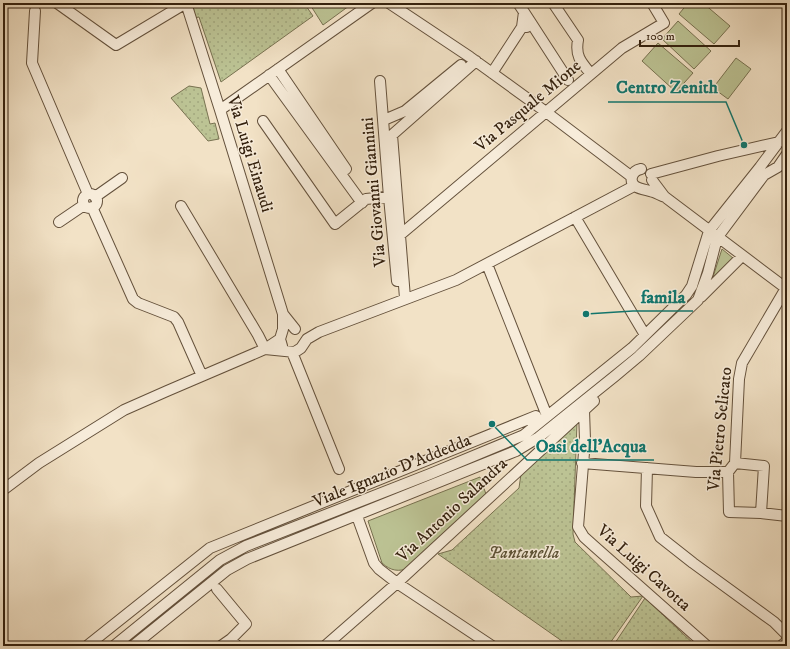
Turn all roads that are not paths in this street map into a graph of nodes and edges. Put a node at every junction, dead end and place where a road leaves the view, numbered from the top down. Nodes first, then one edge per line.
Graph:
1 (57, 3) edge
2 (186, 3) edge
3 (372, 3) edge
4 (389, 3) edge
5 (404, 3) edge
6 (518, 3) edge
7 (553, 3) edge
8 (652, 3) edge
9 (35, 11) dead end
10 (524, 12) junction
11 (409, 15) junction
12 (533, 26) junction
13 (522, 27) junction
14 (473, 59) junction
15 (274, 72) junction
16 (492, 73) junction
17 (591, 74) junction
18 (568, 80) dead end
19 (380, 82) dead end
20 (220, 110) junction
21 (546, 112) junction
22 (384, 120) junction
23 (263, 121) dead end
24 (787, 131) edge
25 (779, 142) junction
26 (787, 154) edge
27 (611, 162) junction
28 (641, 168) junction
29 (652, 177) junction
30 (122, 178) dead end
31 (636, 184) junction
32 (393, 196) junction
33 (664, 197) junction
34 (90, 201) junction
35 (364, 201) junction
36 (182, 206) dead end
37 (575, 217) junction
38 (59, 222) dead end
39 (709, 231) junction
40 (400, 235) junction
41 (717, 238) junction
42 (742, 256) junction
43 (487, 264) junction
44 (786, 289) edge
45 (402, 299) junction
46 (698, 300) junction
47 (283, 314) junction
48 (329, 328) junction
49 (297, 330) junction
50 (645, 335) junction
51 (280, 338) junction
52 (303, 345) junction
53 (265, 349) junction
54 (289, 352) junction
55 (202, 376) junction
56 (615, 376) junction
57 (584, 410) junction
58 (536, 416) dead end
59 (547, 416) junction
60 (582, 463) junction
61 (735, 463) junction
62 (647, 468) junction
63 (339, 469) dead end
64 (728, 472) junction
65 (3, 490) edge
66 (352, 504) junction
67 (761, 513) junction
68 (357, 516) junction
69 (787, 516) edge
70 (397, 583) junction
71 (217, 589) dead end
72 (159, 609) junction
73 (167, 619) junction
74 (787, 634) edge
75 (787, 641) edge
76 (234, 642) edge
77 (87, 646) edge
78 (114, 646) edge
79 (133, 646) edge
80 (221, 646) edge
81 (325, 646) edge
82 (492, 646) edge
83 (707, 646) edge
84 (781, 646) edge

1 - 2 street
2 - 20 street, Via Luigi Einaudi
3 - 15 street
4 - 11 street
5 - 11 street
6 - 10 street
7 - 17 street
8 - 17 street, Via Pasquale Mione
9 - 34 street
10 - 12 street
10 - 13 street
11 - 14 street
12 - 13 street
12 - 18 street
13 - 16 street
14 - 16 street
14 - 22 street
14 - 32 street, Via Giovanni Giannini
15 - 20 street
15 - 35 street
16 - 21 street
17 - 21 street, Via Pasquale Mione
19 - 22 street, Via Giovanni Giannini
20 - 47 street, Via Luigi Einaudi
21 - 27 street
21 - 40 street, Via Pasquale Mione
22 - 32 street, Via Giovanni Giannini
23 - 35 street
24 - 25 street, Viale Ignazio D'Addedda
25 - 29 street
25 - 39 street, Viale Ignazio D'Addedda
26 - 41 street, Viale Ignazio D'Addedda
27 - 28 street
27 - 31 street
28 - 29 street
28 - 31 street
29 - 31 street
29 - 33 street
30 - 34 street
31 - 33 street
31 - 37 street
32 - 35 street
32 - 40 street, Via Giovanni Giannini
32 - 45 street, Via Giovanni Giannini
33 - 39 street
34 - 38 street
34 - 55 street
36 - 53 street
37 - 43 street
37 - 50 street
39 - 41 street
39 - 50 street, Viale Ignazio D'Addedda
40 - 45 street, Via Giovanni Giannini
41 - 42 street
41 - 46 street, Viale Ignazio D'Addedda
42 - 44 street
42 - 46 street
43 - 45 street
43 - 59 street
44 - 61 street, Via Pietro Selicato
45 - 48 street
46 - 56 street, Viale Ignazio D'Addedda
47 - 49 street, Via Luigi Einaudi
47 - 51 street, Via Luigi Einaudi
48 - 49 street
48 - 52 street
49 - 51 street
49 - 52 street
50 - 59 street, Viale Ignazio D'Addedda
51 - 53 street
51 - 54 street
52 - 54 street
53 - 54 street
53 - 55 street
54 - 63 street
55 - 65 street
56 - 57 street, Via Antonio Salandra
56 - 68 street, Viale Ignazio D'Addedda
57 - 60 street, Via Luigi Cavotta
57 - 70 street, Via Antonio Salandra
58 - 77 street, Viale Ignazio D'Addedda
59 - 66 street, Viale Ignazio D'Addedda
60 - 62 street
60 - 83 street, Via Luigi Cavotta
61 - 64 street, Via Pietro Selicato
61 - 67 street
62 - 64 street
62 - 74 street
64 - 67 street, Via Pietro Selicato
66 - 68 street
66 - 72 street, Viale Ignazio D'Addedda
67 - 69 street
68 - 70 street
68 - 73 street, Viale Ignazio D'Addedda
70 - 81 street, Via Antonio Salandra
70 - 82 street
71 - 76 street
72 - 73 street
72 - 78 street, Viale Ignazio D'Addedda
73 - 79 street, Viale Ignazio D'Addedda
75 - 84 street
76 - 80 street

